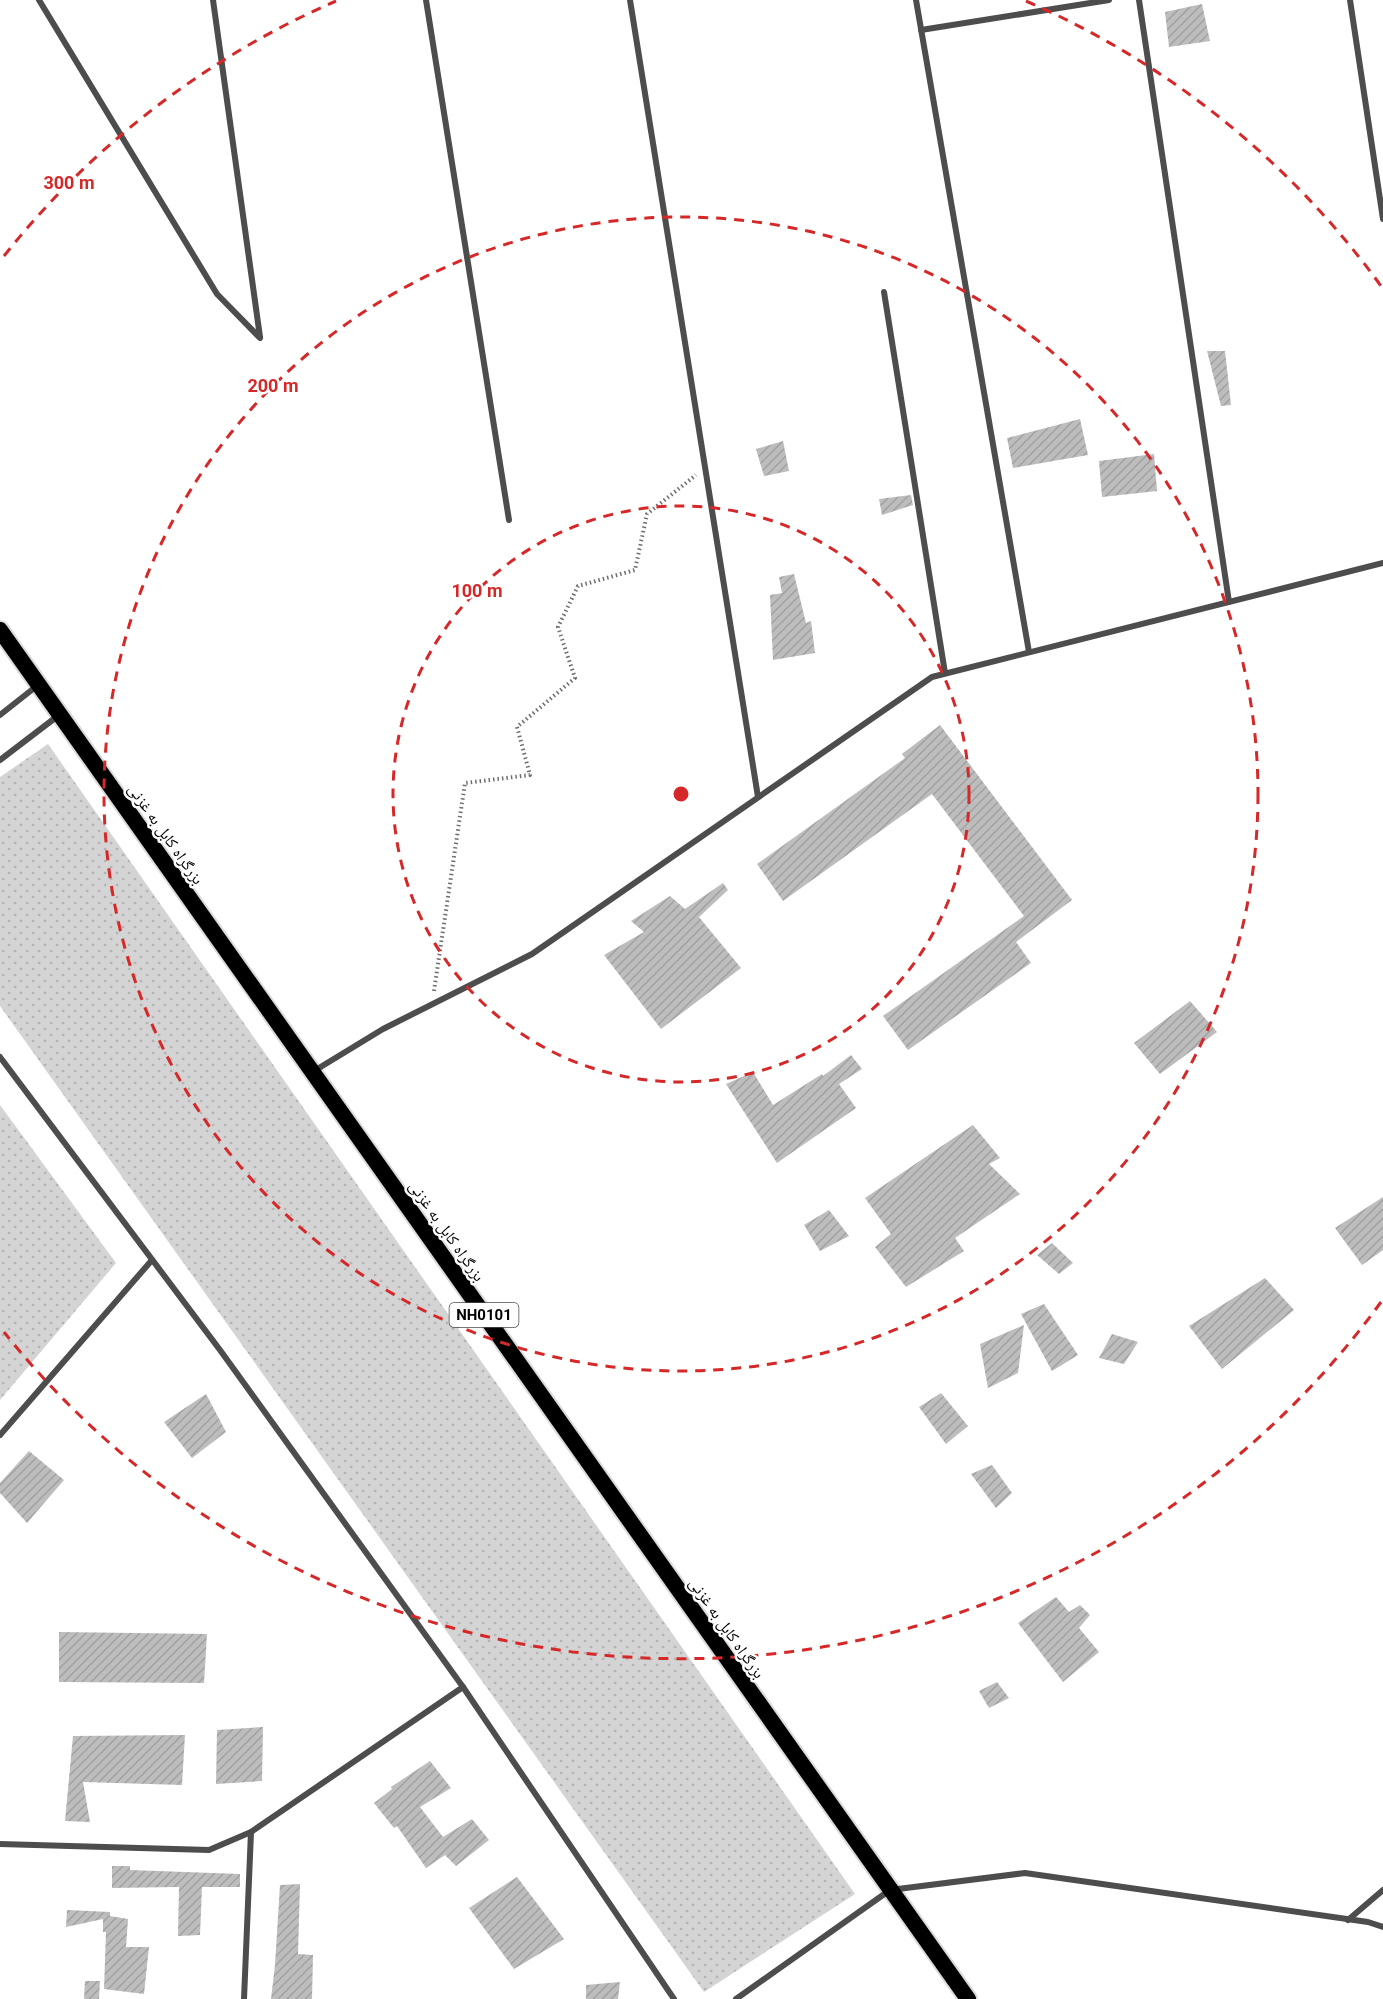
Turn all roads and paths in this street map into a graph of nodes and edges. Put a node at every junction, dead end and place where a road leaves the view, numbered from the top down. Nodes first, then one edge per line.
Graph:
1 (39, 0) edge
2 (213, 0) edge
3 (426, 0) edge
4 (630, 0) edge
5 (916, 0) edge
6 (1109, 0) edge
7 (1139, 0) edge
8 (1350, 0) edge
9 (921, 30) junction
10 (1383, 219) edge
11 (884, 292) dead end
12 (705, 468) junction
13 (508, 520) dead end
14 (1383, 563) edge
15 (1229, 602) junction
16 (0, 630) edge
17 (1029, 652) junction
18 (945, 674) junction
19 (39, 685) junction
20 (0, 715) edge
21 (60, 715) junction
22 (0, 760) edge
23 (758, 797) junction
24 (432, 1004) junction
25 (0, 1057) edge
26 (313, 1072) junction
27 (152, 1260) junction
28 (0, 1435) edge
29 (463, 1687) junction
30 (252, 1832) junction
31 (0, 1844) edge
32 (890, 1890) junction
33 (1383, 1890) edge
34 (1348, 1920) junction
35 (1383, 1927) edge
36 (244, 1999) edge
37 (674, 1999) edge
38 (736, 1999) edge
39 (968, 1999) edge

1 - 2 street
3 - 13 street
4 - 12 street
5 - 9 street
6 - 9 street
7 - 15 street
8 - 10 street
9 - 17 street
11 - 18 street
12 - 23 street
12 - 24 path
14 - 15 street
15 - 17 street
16 - 19 highway, بزرگراه کابل به غزنی / NH0101
17 - 18 street
18 - 23 street
19 - 20 street
19 - 21 highway, بزرگراه کابل به غزنی / NH0101
21 - 22 street
21 - 26 highway, بزرگراه کابل به غزنی / NH0101
23 - 24 street
24 - 26 street
25 - 27 street
26 - 32 highway, بزرگراه کابل به غزنی / NH0101
27 - 28 street
27 - 29 street
29 - 30 street
29 - 37 street
30 - 31 street
30 - 36 street
32 - 34 street
32 - 38 street
32 - 39 highway, بزرگراه کابل به غزنی / NH0101
33 - 34 street
34 - 35 street

